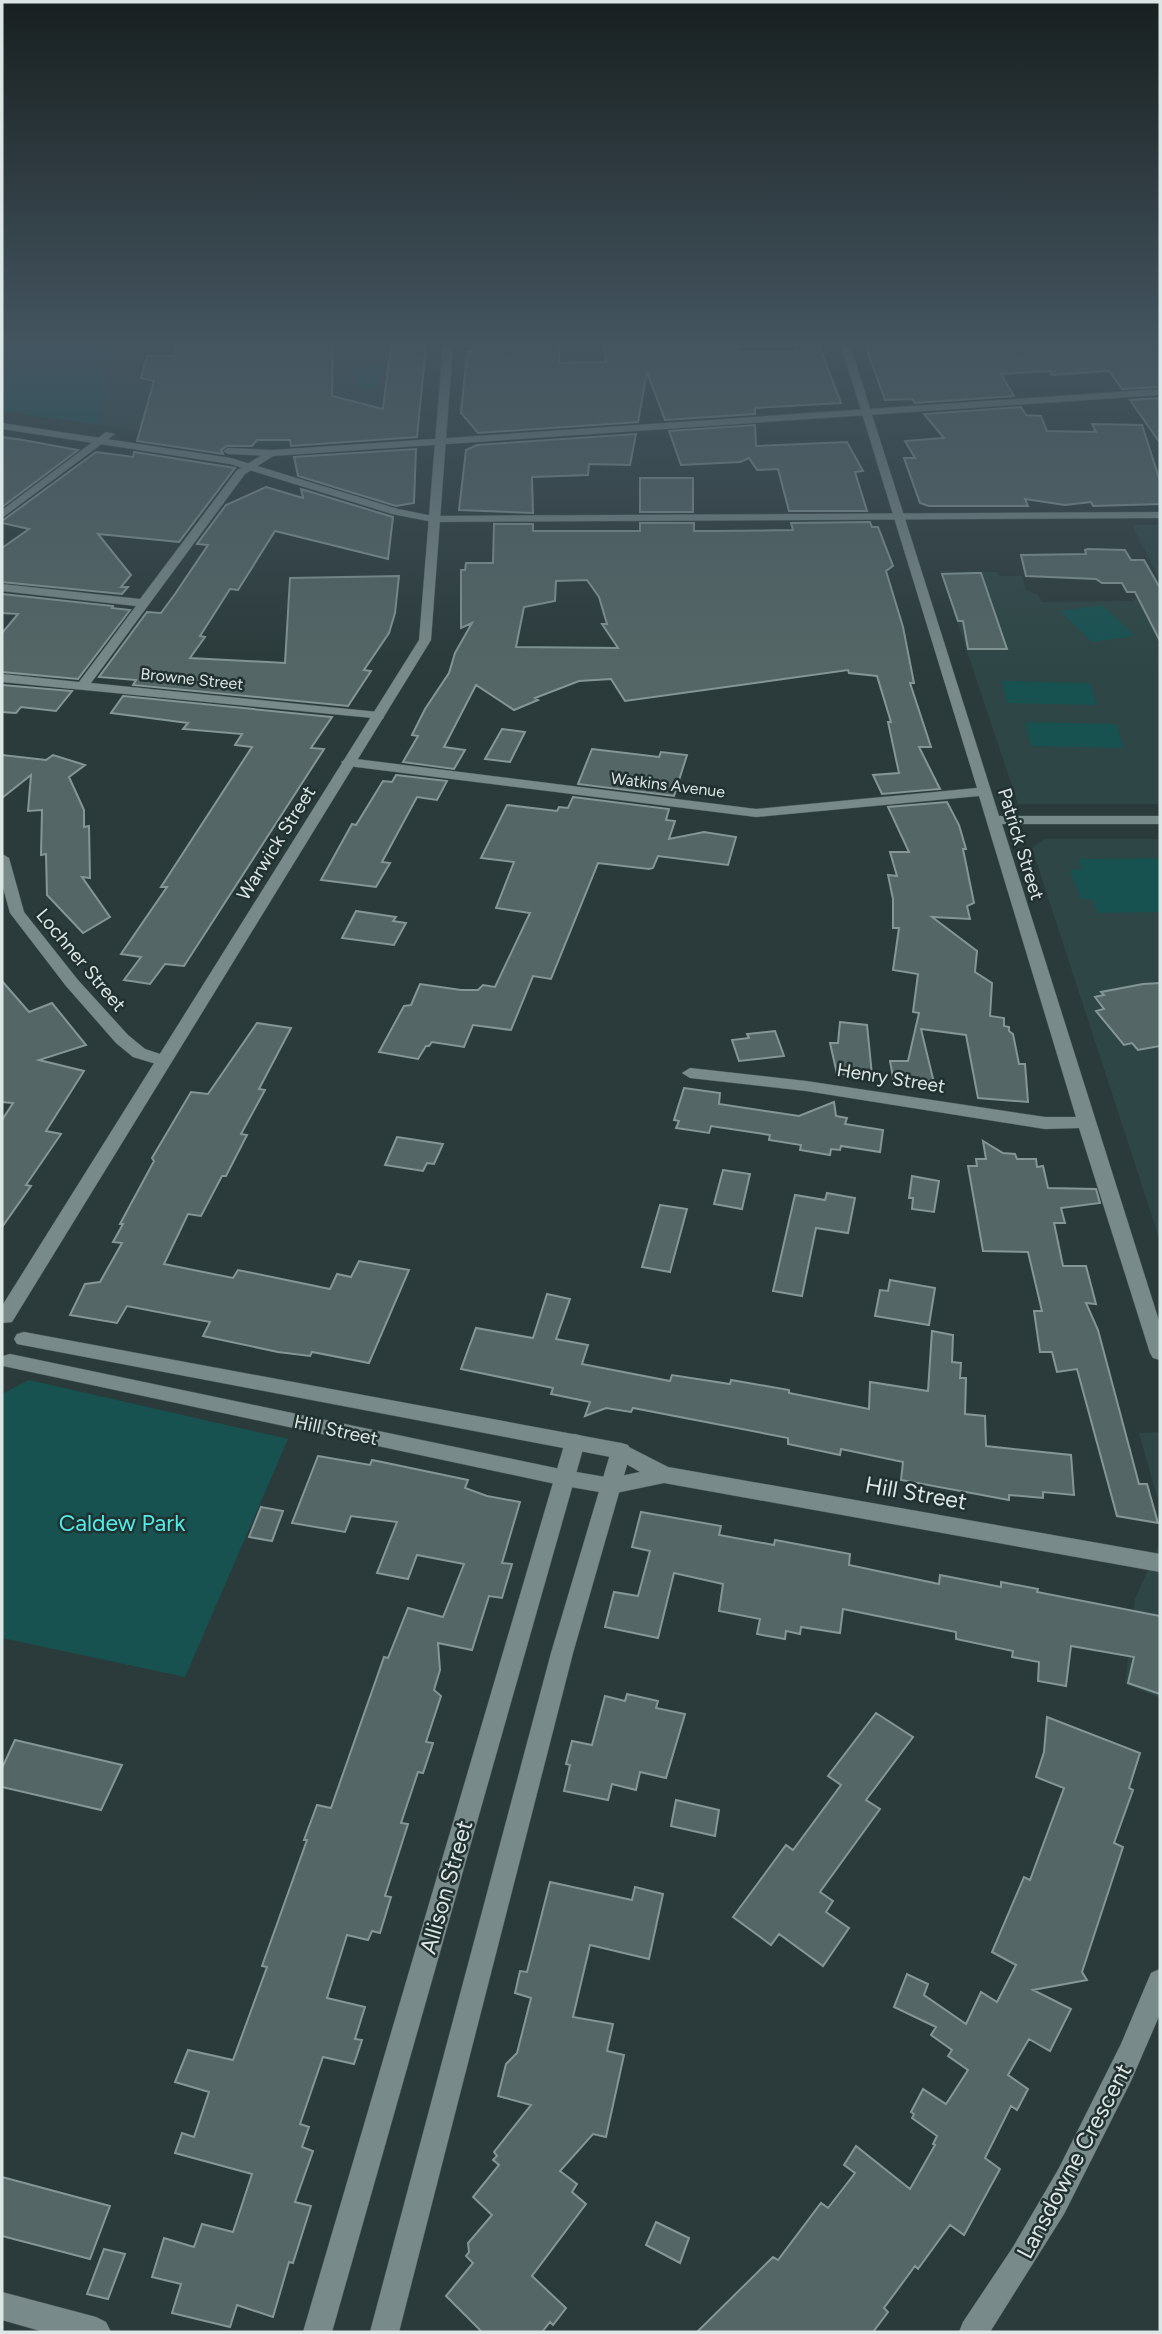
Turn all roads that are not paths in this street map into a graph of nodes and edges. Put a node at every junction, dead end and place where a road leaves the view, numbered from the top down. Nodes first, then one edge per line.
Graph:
1 (83, 454) edge
2 (192, 454) edge
3 (271, 454) edge
4 (439, 454) edge
5 (881, 454) edge
6 (248, 466) junction
7 (2, 515) edge
8 (1160, 515) edge
9 (902, 516) junction
10 (433, 519) junction
11 (2, 587) edge
12 (143, 603) junction
13 (2, 678) edge
14 (82, 685) junction
15 (378, 716) junction
16 (348, 762) junction
17 (984, 791) junction
18 (994, 820) junction
19 (1160, 820) edge
20 (2, 858) edge
21 (163, 1061) junction
22 (690, 1073) dead end
23 (1086, 1122) junction
24 (3, 1317) edge
25 (24, 1339) junction
26 (1160, 1353) edge
27 (6, 1363) edge
28 (575, 1442) junction
29 (621, 1451) junction
30 (664, 1475) junction
31 (565, 1478) junction
32 (611, 1486) junction
33 (1160, 1563) edge
34 (1160, 1982) edge
35 (2, 2306) edge
36 (96, 2332) edge
37 (317, 2332) edge
38 (384, 2332) edge
39 (973, 2332) edge

1 - 7 street
2 - 6 street
3 - 6 street
4 - 10 street, Warwick Street
5 - 9 street, Patrick Street
6 - 10 street
6 - 12 street
8 - 9 street
9 - 10 street
9 - 17 street, Patrick Street
10 - 15 street, Warwick Street
11 - 12 street
12 - 14 street
13 - 14 street, Browne Street
14 - 15 street, Browne Street
15 - 16 street, Warwick Street
16 - 17 street, Watkins Avenue
16 - 21 street, Warwick Street
17 - 18 street, Patrick Street
18 - 19 street
18 - 23 street, Patrick Street
20 - 21 street, Lochner Street
21 - 24 street, Warwick Street
22 - 23 street, Henry Street
23 - 26 street, Patrick Street
24 - 25 street
25 - 27 street
25 - 28 street, Hill Street
27 - 31 street, Hill Street
28 - 29 street, Hill Street
28 - 31 street, Allison Street
29 - 30 street, Hill Street
29 - 32 street
30 - 32 street, Hill Street
30 - 33 street, Hill Street
31 - 32 street, Hill Street
31 - 37 street, Allison Street
32 - 38 street
34 - 39 street, Lansdowne Crescent
35 - 36 street

